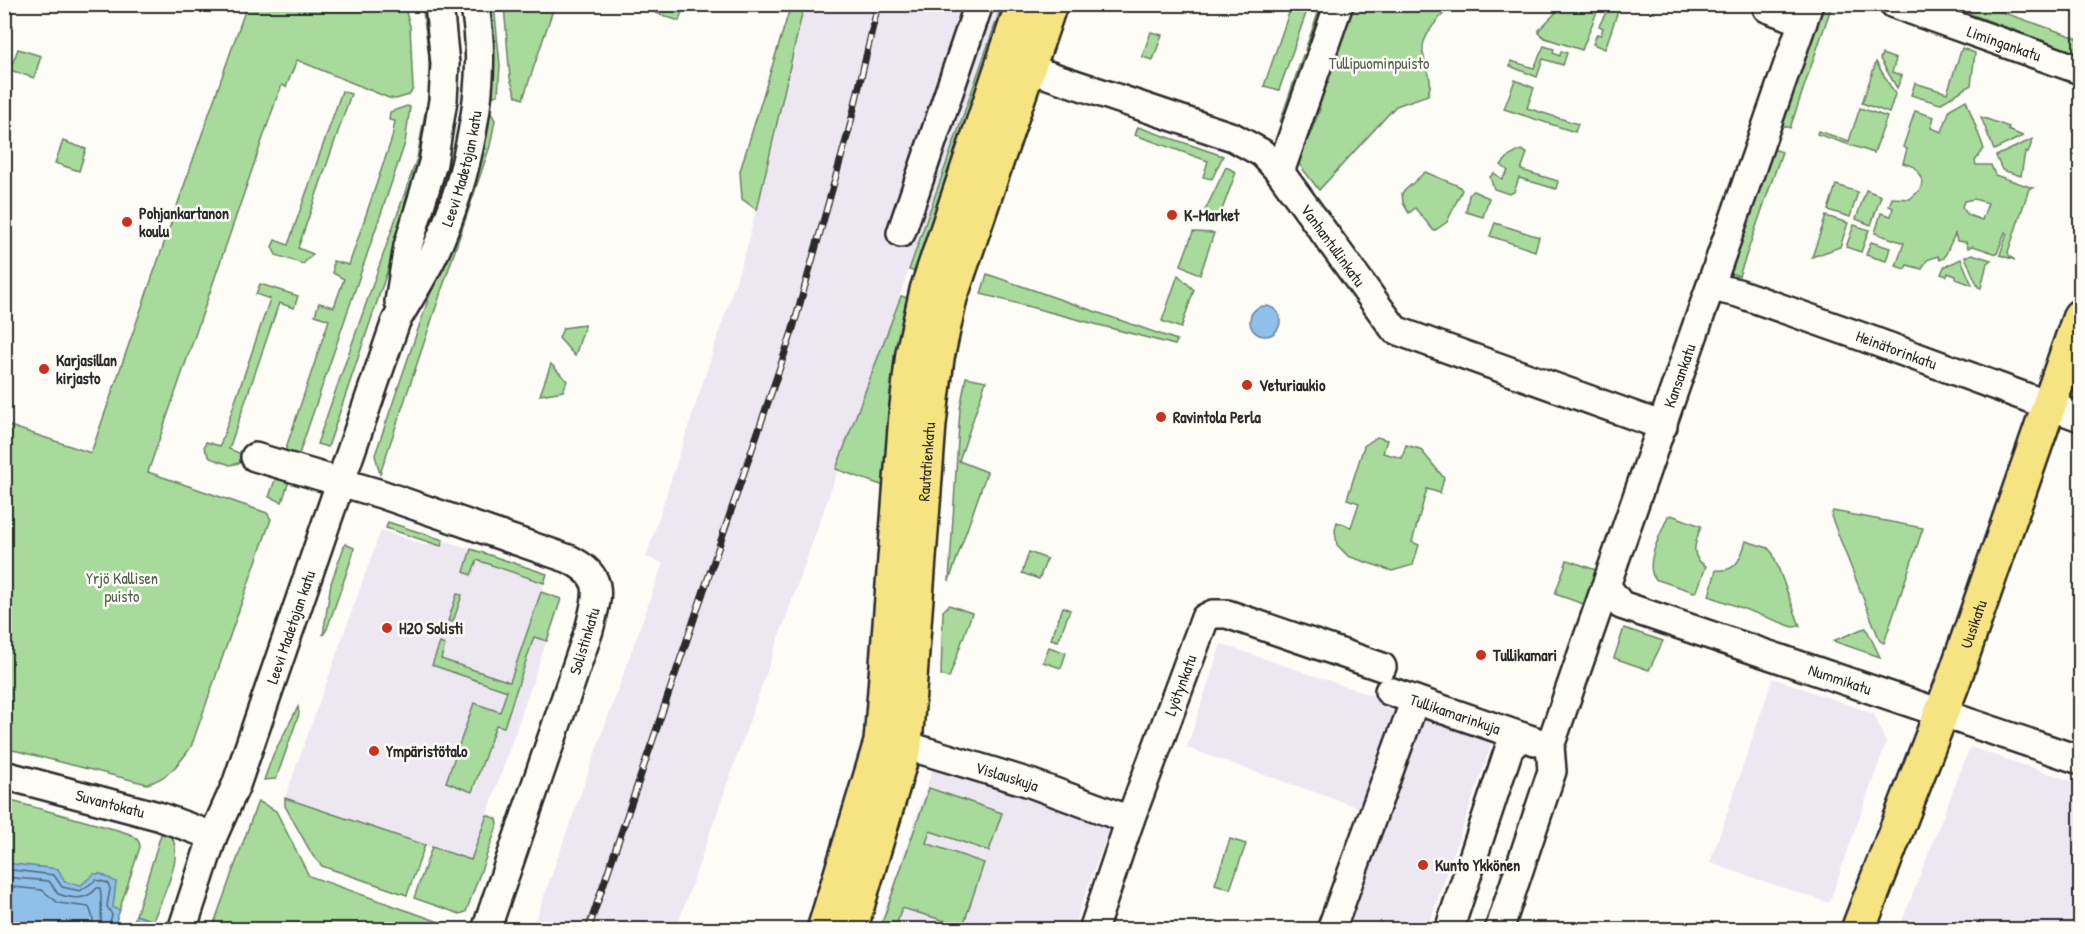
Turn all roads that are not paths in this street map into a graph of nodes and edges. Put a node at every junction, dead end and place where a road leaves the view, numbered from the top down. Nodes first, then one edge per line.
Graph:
1 (439, 4) edge
2 (474, 4) edge
3 (979, 4) edge
4 (1023, 4) edge
5 (1050, 4) edge
6 (1340, 4) edge
7 (1894, 4) edge
8 (1767, 8) dead end
9 (1806, 13) edge
10 (1016, 64) junction
11 (2080, 70) edge
12 (1280, 172) junction
13 (901, 233) dead end
14 (1711, 287) junction
15 (2080, 316) edge
16 (396, 321) junction
17 (2050, 405) junction
18 (2080, 417) edge
19 (1663, 426) junction
20 (255, 457) dead end
21 (340, 483) junction
22 (1607, 587) junction
23 (1385, 679) joint
24 (1415, 700) junction
25 (1941, 713) junction
26 (1521, 737) junction
27 (893, 743) junction
28 (1550, 746) junction
29 (2080, 760) edge
30 (4, 775) edge
31 (1130, 820) junction
32 (213, 836) junction
33 (486, 929) edge
34 (182, 930) edge
35 (824, 930) edge
36 (850, 930) edge
37 (1093, 930) edge
38 (1331, 930) edge
39 (1449, 930) edge
40 (1499, 930) edge
41 (1858, 930) edge

1 - 16 street, Leevi Madetojan katu
2 - 16 street, Leevi Madetojan katu
3 - 13 street
4 - 10 main road, Rautatienkatu
5 - 10 main road, Rautatienkatu
6 - 12 street
7 - 11 street, Limingankatu
8 - 9 street
9 - 14 street, Kansankatu
10 - 12 street, Vanhantullinkatu
10 - 27 main road, Rautatienkatu
12 - 19 street, Vanhantullinkatu
14 - 17 street, Heinätorinkatu
14 - 19 street, Kansankatu
15 - 17 main road, Uusikatu
16 - 21 street, Leevi Madetojan katu
17 - 18 street, Heinätorinkatu
17 - 25 main road, Uusikatu
19 - 22 street, Kansankatu
20 - 21 street, Solistinkatu
21 - 32 street, Leevi Madetojan katu
21 - 33 street, Solistinkatu
22 - 25 street, Nummikatu
22 - 28 street, Kansankatu
23 - 24 street, Tullikamarinkuja
23 - 31 street, Lyötynkatu
24 - 26 street, Tullikamarinkuja
24 - 38 street
25 - 29 street, Nummikatu
25 - 41 main road, Uusikatu
26 - 28 street
26 - 39 street
27 - 31 street, Vislauskuja
27 - 35 main road, Rautatienkatu
27 - 36 main road, Rautatienkatu
28 - 40 street, Kansankatu
30 - 32 street, Suvantokatu
31 - 37 street, Lyötynkatu
32 - 34 street, Leevi Madetojan katu

